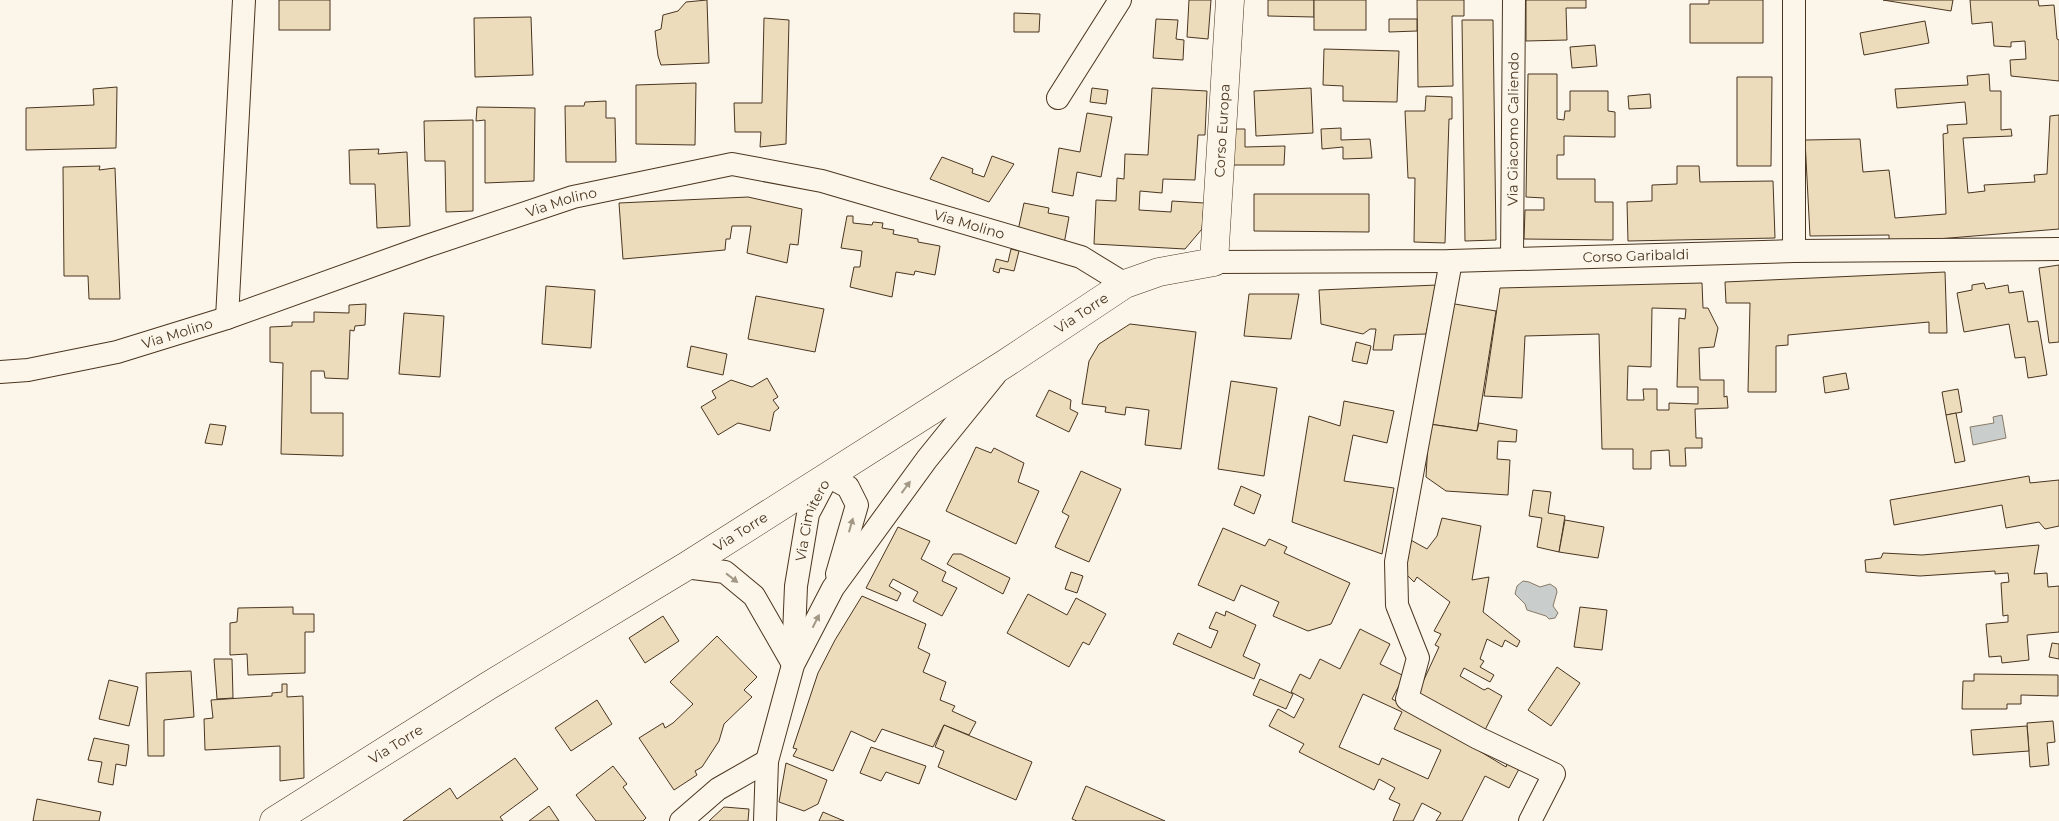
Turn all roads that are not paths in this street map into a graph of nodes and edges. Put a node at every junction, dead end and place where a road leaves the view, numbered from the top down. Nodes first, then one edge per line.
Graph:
1 (244, 0) edge
2 (1120, 0) edge
3 (1230, 0) edge
4 (1514, 0) edge
5 (1794, 0) edge
6 (1058, 98) dead end
7 (2059, 249) edge
8 (1794, 251) junction
9 (1512, 259) junction
10 (1214, 262) junction
11 (1452, 262) junction
12 (1125, 284) junction
13 (227, 318) junction
14 (1006, 363) junction
15 (0, 372) edge
16 (828, 476) junction
17 (685, 568) junction
18 (833, 588) junction
19 (793, 665) junction
20 (767, 761) junction
21 (274, 821) edge
22 (681, 821) edge
23 (765, 821) edge
24 (1530, 821) edge

1 - 13 street
2 - 6 street
3 - 10 main road, Corso Europa
4 - 9 street, Via Giacomo Caliendo
5 - 8 street
7 - 8 street, Corso Garibaldi
8 - 9 street, Corso Garibaldi
9 - 11 street, Corso Garibaldi
10 - 11 street, Corso Garibaldi
10 - 12 main road, Via Torre
11 - 24 street
12 - 13 street, Via Molino
12 - 14 main road, Via Torre
13 - 15 street, Via Molino
14 - 16 main road, Via Torre
18 -> 14 street, Via Cimitero
16 - 17 main road, Via Torre
18 -> 16 street, Via Cimitero
16 - 19 street, Via Cimitero
17 -> 19 street
17 - 21 main road, Via Torre
19 -> 18 street, Via Cimitero
19 - 20 street, Via Cimitero
20 - 22 street
20 - 23 street, Via Cimitero

